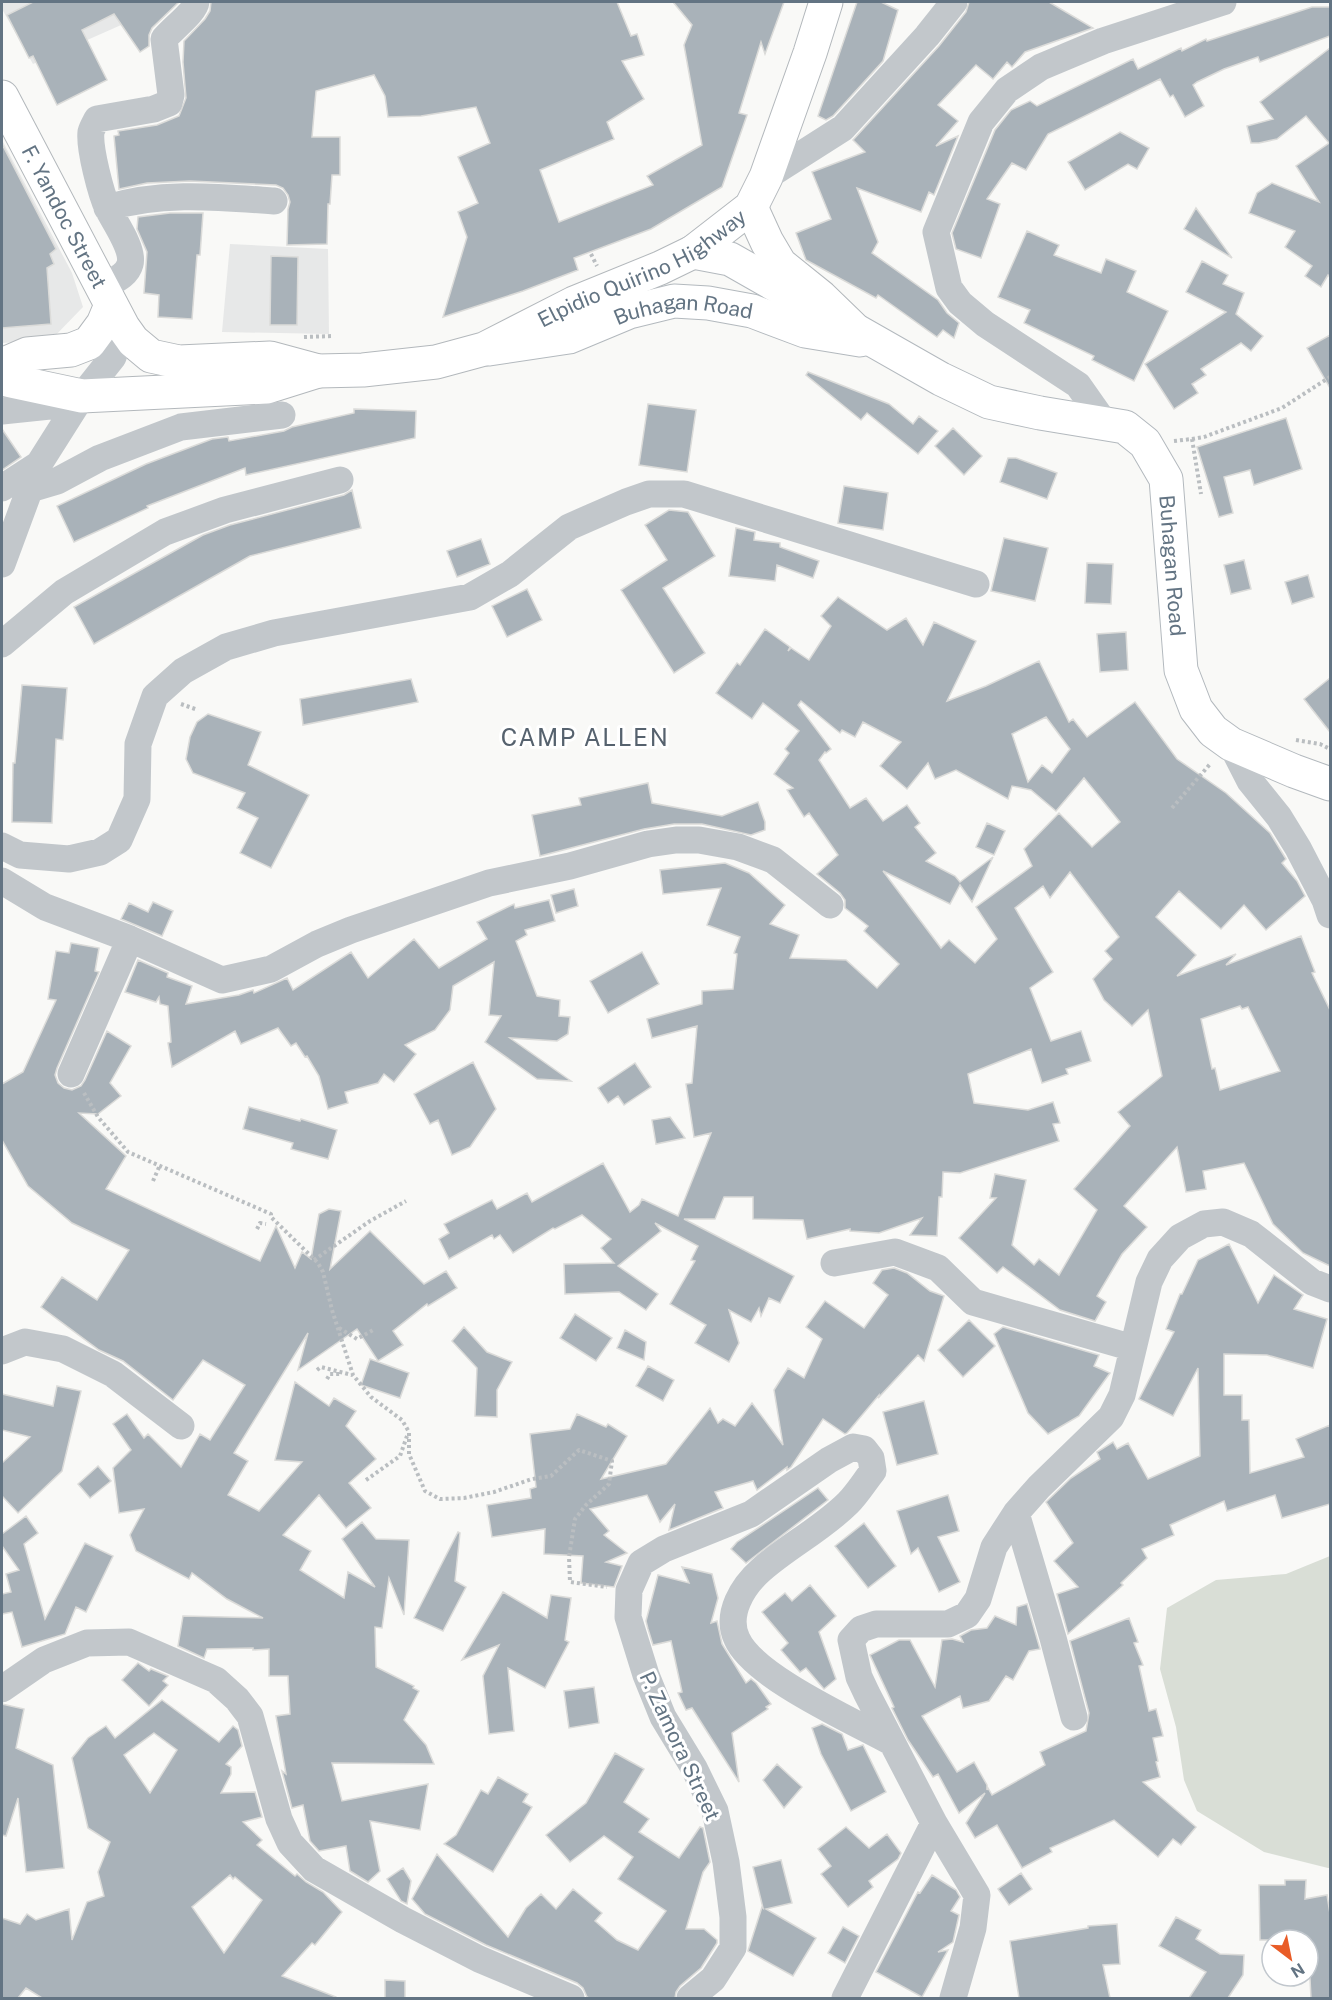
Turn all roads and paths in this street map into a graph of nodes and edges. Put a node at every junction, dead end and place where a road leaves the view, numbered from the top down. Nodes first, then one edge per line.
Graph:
1 (196, 2) edge
2 (826, 2) edge
3 (954, 2) edge
4 (1223, 2) edge
5 (2, 97) edge
6 (766, 177) junction
7 (274, 201) dead end
8 (752, 207) junction
9 (108, 208) junction
10 (693, 252) junction
11 (591, 254) dead end
12 (597, 267) dead end
13 (113, 306) junction
14 (852, 327) junction
15 (882, 344) junction
16 (484, 349) junction
17 (2, 365) edge
18 (318, 371) junction
19 (1330, 377) edge
20 (2, 379) edge
21 (82, 396) junction
22 (2, 411) edge
23 (282, 415) dead end
24 (1104, 422) junction
25 (1192, 439) dead end
26 (34, 477) junction
27 (340, 480) dead end
28 (2, 488) edge
29 (2, 564) edge
30 (976, 584) dead end
31 (2, 644) edge
32 (1293, 740) dead end
33 (1330, 748) edge
34 (1220, 749) junction
35 (1330, 784) edge
36 (1172, 808) dead end
37 (2, 846) edge
38 (2, 881) edge
39 (830, 905) dead end
40 (1330, 915) edge
41 (130, 939) junction
42 (71, 1074) dead end
43 (102, 1120) dead end
44 (160, 1165) junction
45 (153, 1181) dead end
46 (406, 1201) dead end
47 (267, 1224) dead end
48 (257, 1229) dead end
49 (314, 1260) junction
50 (834, 1263) dead end
51 (1330, 1289) edge
52 (338, 1328) junction
53 (373, 1330) dead end
54 (1133, 1348) junction
55 (2, 1351) edge
56 (317, 1370) dead end
57 (353, 1375) junction
58 (327, 1379) dead end
59 (181, 1426) dead end
60 (409, 1432) junction
61 (366, 1480) dead end
62 (1016, 1513) junction
63 (629, 1590) junction
64 (2, 1689) edge
65 (1074, 1717) dead end
66 (891, 1742) junction
67 (934, 1823) junction
68 (571, 1998) edge
69 (690, 1998) edge
70 (844, 1998) edge
71 (953, 1998) edge

1 - 9 street
2 - 6 main road, Elpidio Quirino Highway
3 - 6 street
4 - 24 street
5 - 13 main road, F. Yandoc Street
6 - 8 main road, Elpidio Quirino Highway
7 - 9 street
8 - 10 main road, Elpidio Quirino Highway
8 - 14 main road
9 - 13 street
10 - 14 main road, Buhagan Road
10 - 16 main road, Elpidio Quirino Highway
11 - 12 path
13 - 17 main road
13 - 18 main road, Elpidio Quirino Highway
13 - 21 street
14 - 15 main road, Buhagan Road
15 - 16 main road, Buhagan Road
15 - 24 main road, Buhagan Road
16 - 18 main road, Elpidio Quirino Highway
18 - 21 main road, Elpidio Quirino Highway
19 - 25 path
20 - 21 main road, Elpidio Quirino Highway
21 - 22 street
21 - 26 street
23 - 26 street
24 - 34 main road, Buhagan Road
26 - 28 street
26 - 29 street
27 - 31 street
30 - 37 street
32 - 33 path
34 - 35 main road, Buhagan Road
34 - 36 path
34 - 40 street
38 - 41 street
39 - 41 street
41 - 42 street
43 - 44 path
44 - 45 path
44 - 49 path
46 - 49 path
47 - 48 path
49 - 52 path
50 - 54 street
51 - 54 street
52 - 53 path
52 - 57 path
54 - 62 street
55 - 59 street
56 - 57 path
57 - 58 path
57 - 60 path
60 - 61 path
60 - 63 path
62 - 65 street
62 - 66 street
63 - 66 street, P. Zamora Street
63 - 69 street, P. Zamora Street
64 - 68 street
66 - 67 street
67 - 70 street
67 - 71 street

